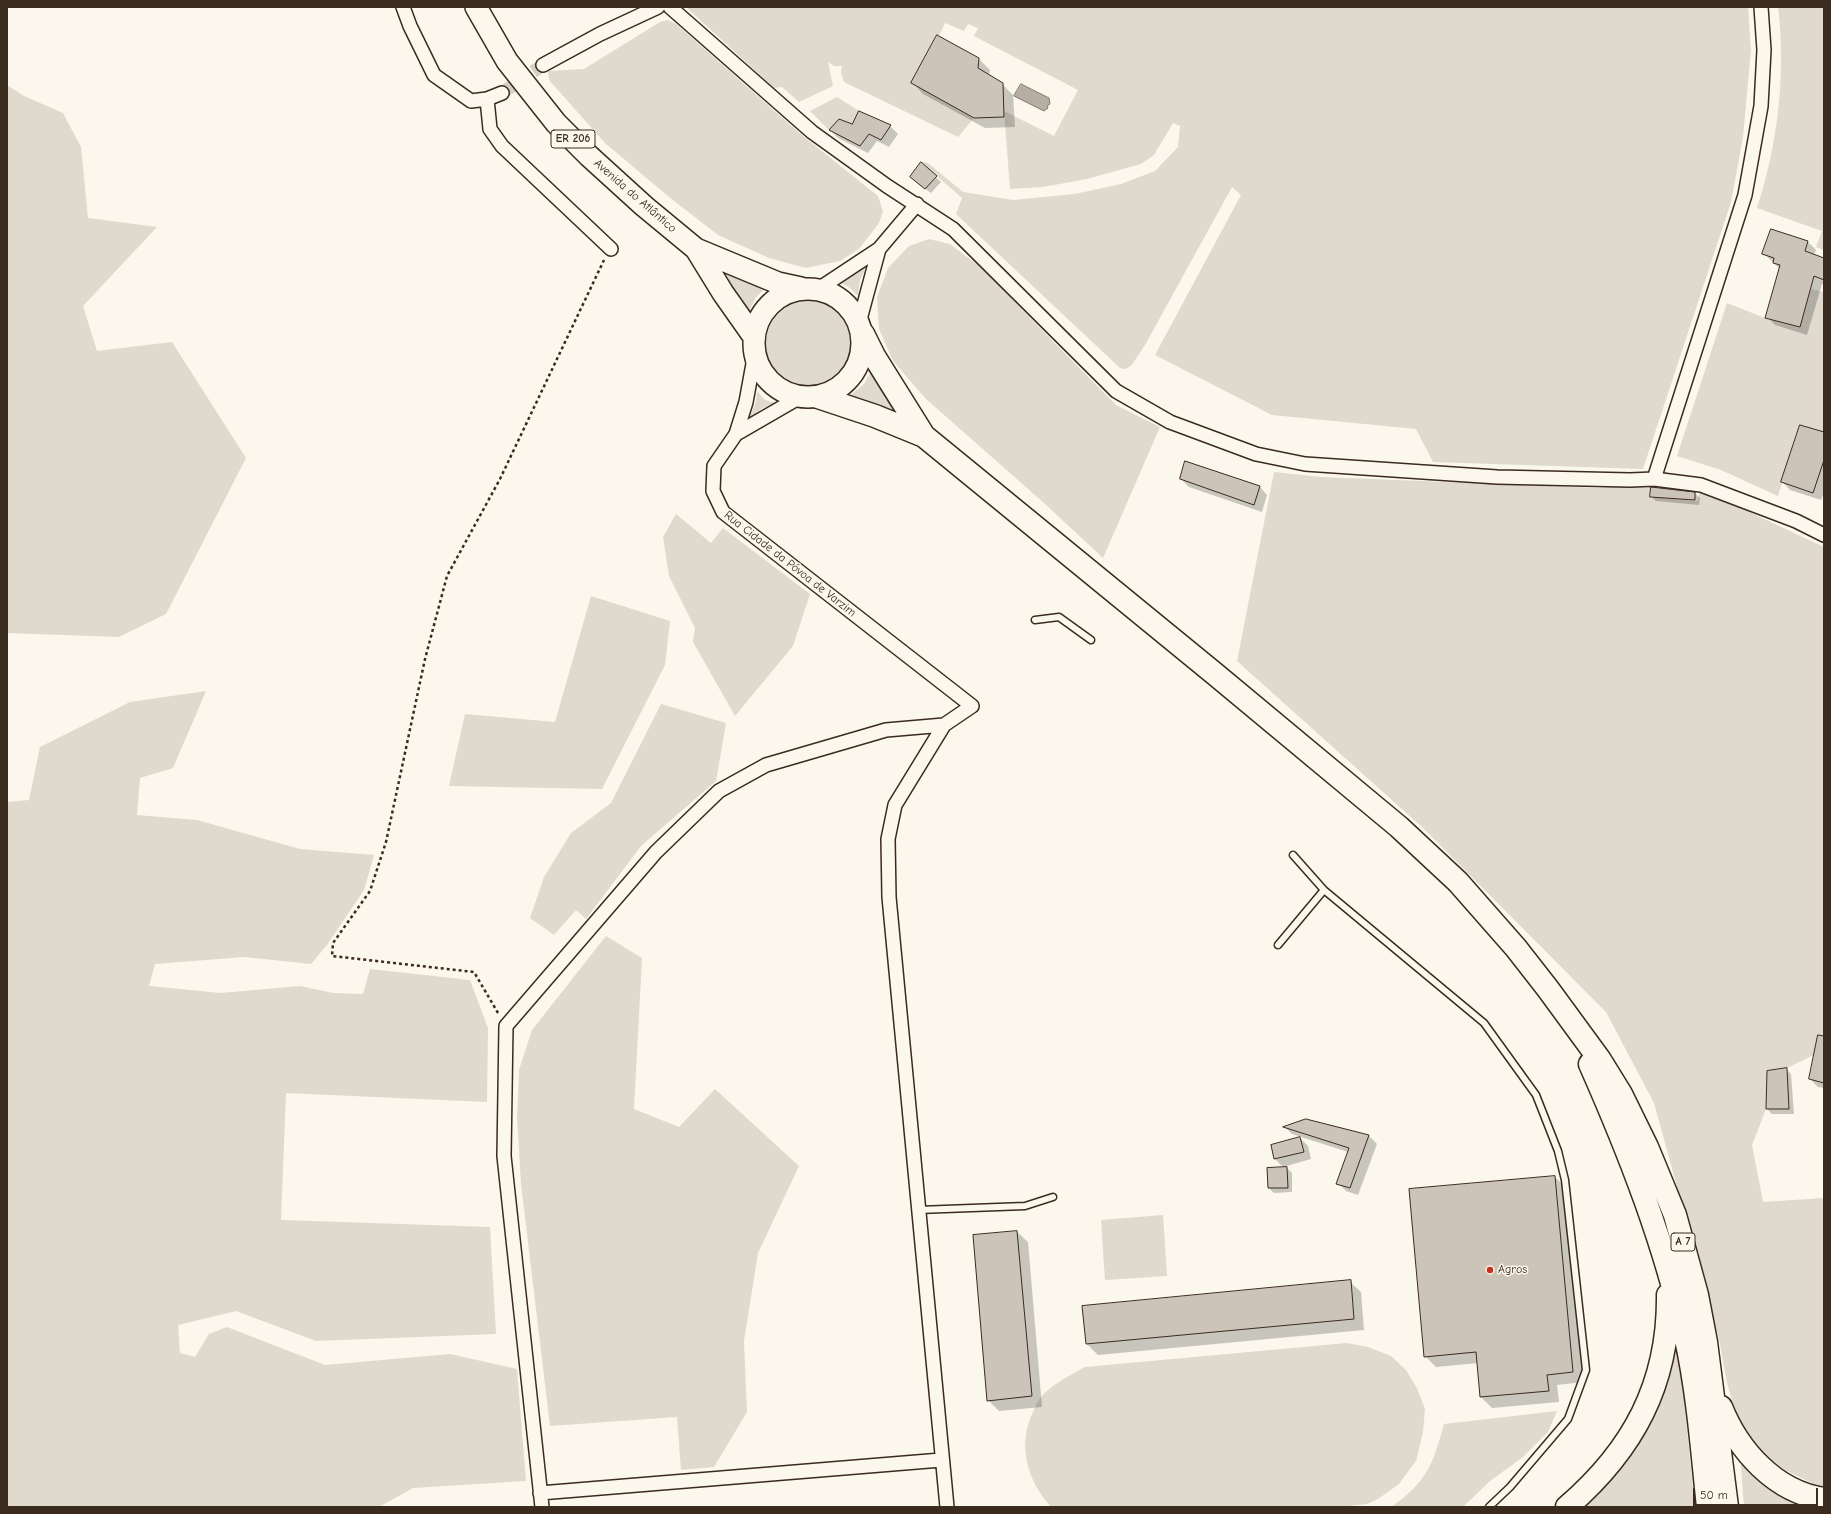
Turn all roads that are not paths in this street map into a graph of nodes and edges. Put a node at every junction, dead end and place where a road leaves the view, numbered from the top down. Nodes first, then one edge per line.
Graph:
1 (403, 7) edge
2 (476, 7) edge
3 (658, 7) edge
4 (670, 7) edge
5 (1761, 7) edge
6 (543, 65) tunnel mouth
7 (502, 93) tunnel mouth
8 (487, 99) junction
9 (916, 204) junction
10 (880, 248) junction
11 (611, 249) road end
12 (696, 249) junction
13 (809, 289) junction
14 (861, 328) junction
15 (755, 345) junction
16 (809, 397) junction
17 (736, 434) junction
18 (924, 436) junction
19 (1654, 479) junction
20 (1824, 535) edge
21 (1035, 620) dead end
22 (1091, 640) dead end
23 (944, 725) junction
24 (1293, 855) dead end
25 (1324, 890) junction
26 (1278, 945) dead end
27 (1559, 1005) junction
28 (1053, 1197) dead end
29 (918, 1210) junction
30 (1668, 1270) junction
31 (1712, 1384) junction
32 (941, 1460) junction
33 (540, 1493) junction
34 (1824, 1499) edge
35 (542, 1507) edge
36 (946, 1507) edge
37 (1489, 1507) edge
38 (1567, 1507) edge
39 (1708, 1507) edge
40 (1726, 1507) edge

1 - 8 street
2 - 12 main road, Avenida do Atlântico / ER 206
3 - 6 street
4 - 9 street
5 - 19 street
7 - 8 street
8 - 11 street
9 - 10 street
9 - 19 street
10 - 13 street
10 - 14 street
12 - 13 main road
12 - 15 main road
13 - 14 main road
13 - 15 main road
14 - 16 main road
14 - 18 highway
15 - 16 main road
15 - 17 street, Rua Cidade da Póvoa de Varzim
16 - 17 street
16 - 18 highway
17 - 23 street, Rua Cidade da Póvoa de Varzim
18 - 27 highway
19 - 20 street
21 - 22 lane
23 - 29 street
23 - 33 street
24 - 25 lane
25 - 26 lane
25 - 37 lane
27 - 30 highway, A 7
27 - 31 highway, A 7
28 - 29 lane
29 - 32 street
30 - 38 highway
30 - 39 highway, A 7
31 - 34 highway
31 - 40 highway, A 7
32 - 33 street
32 - 36 street
33 - 35 street

